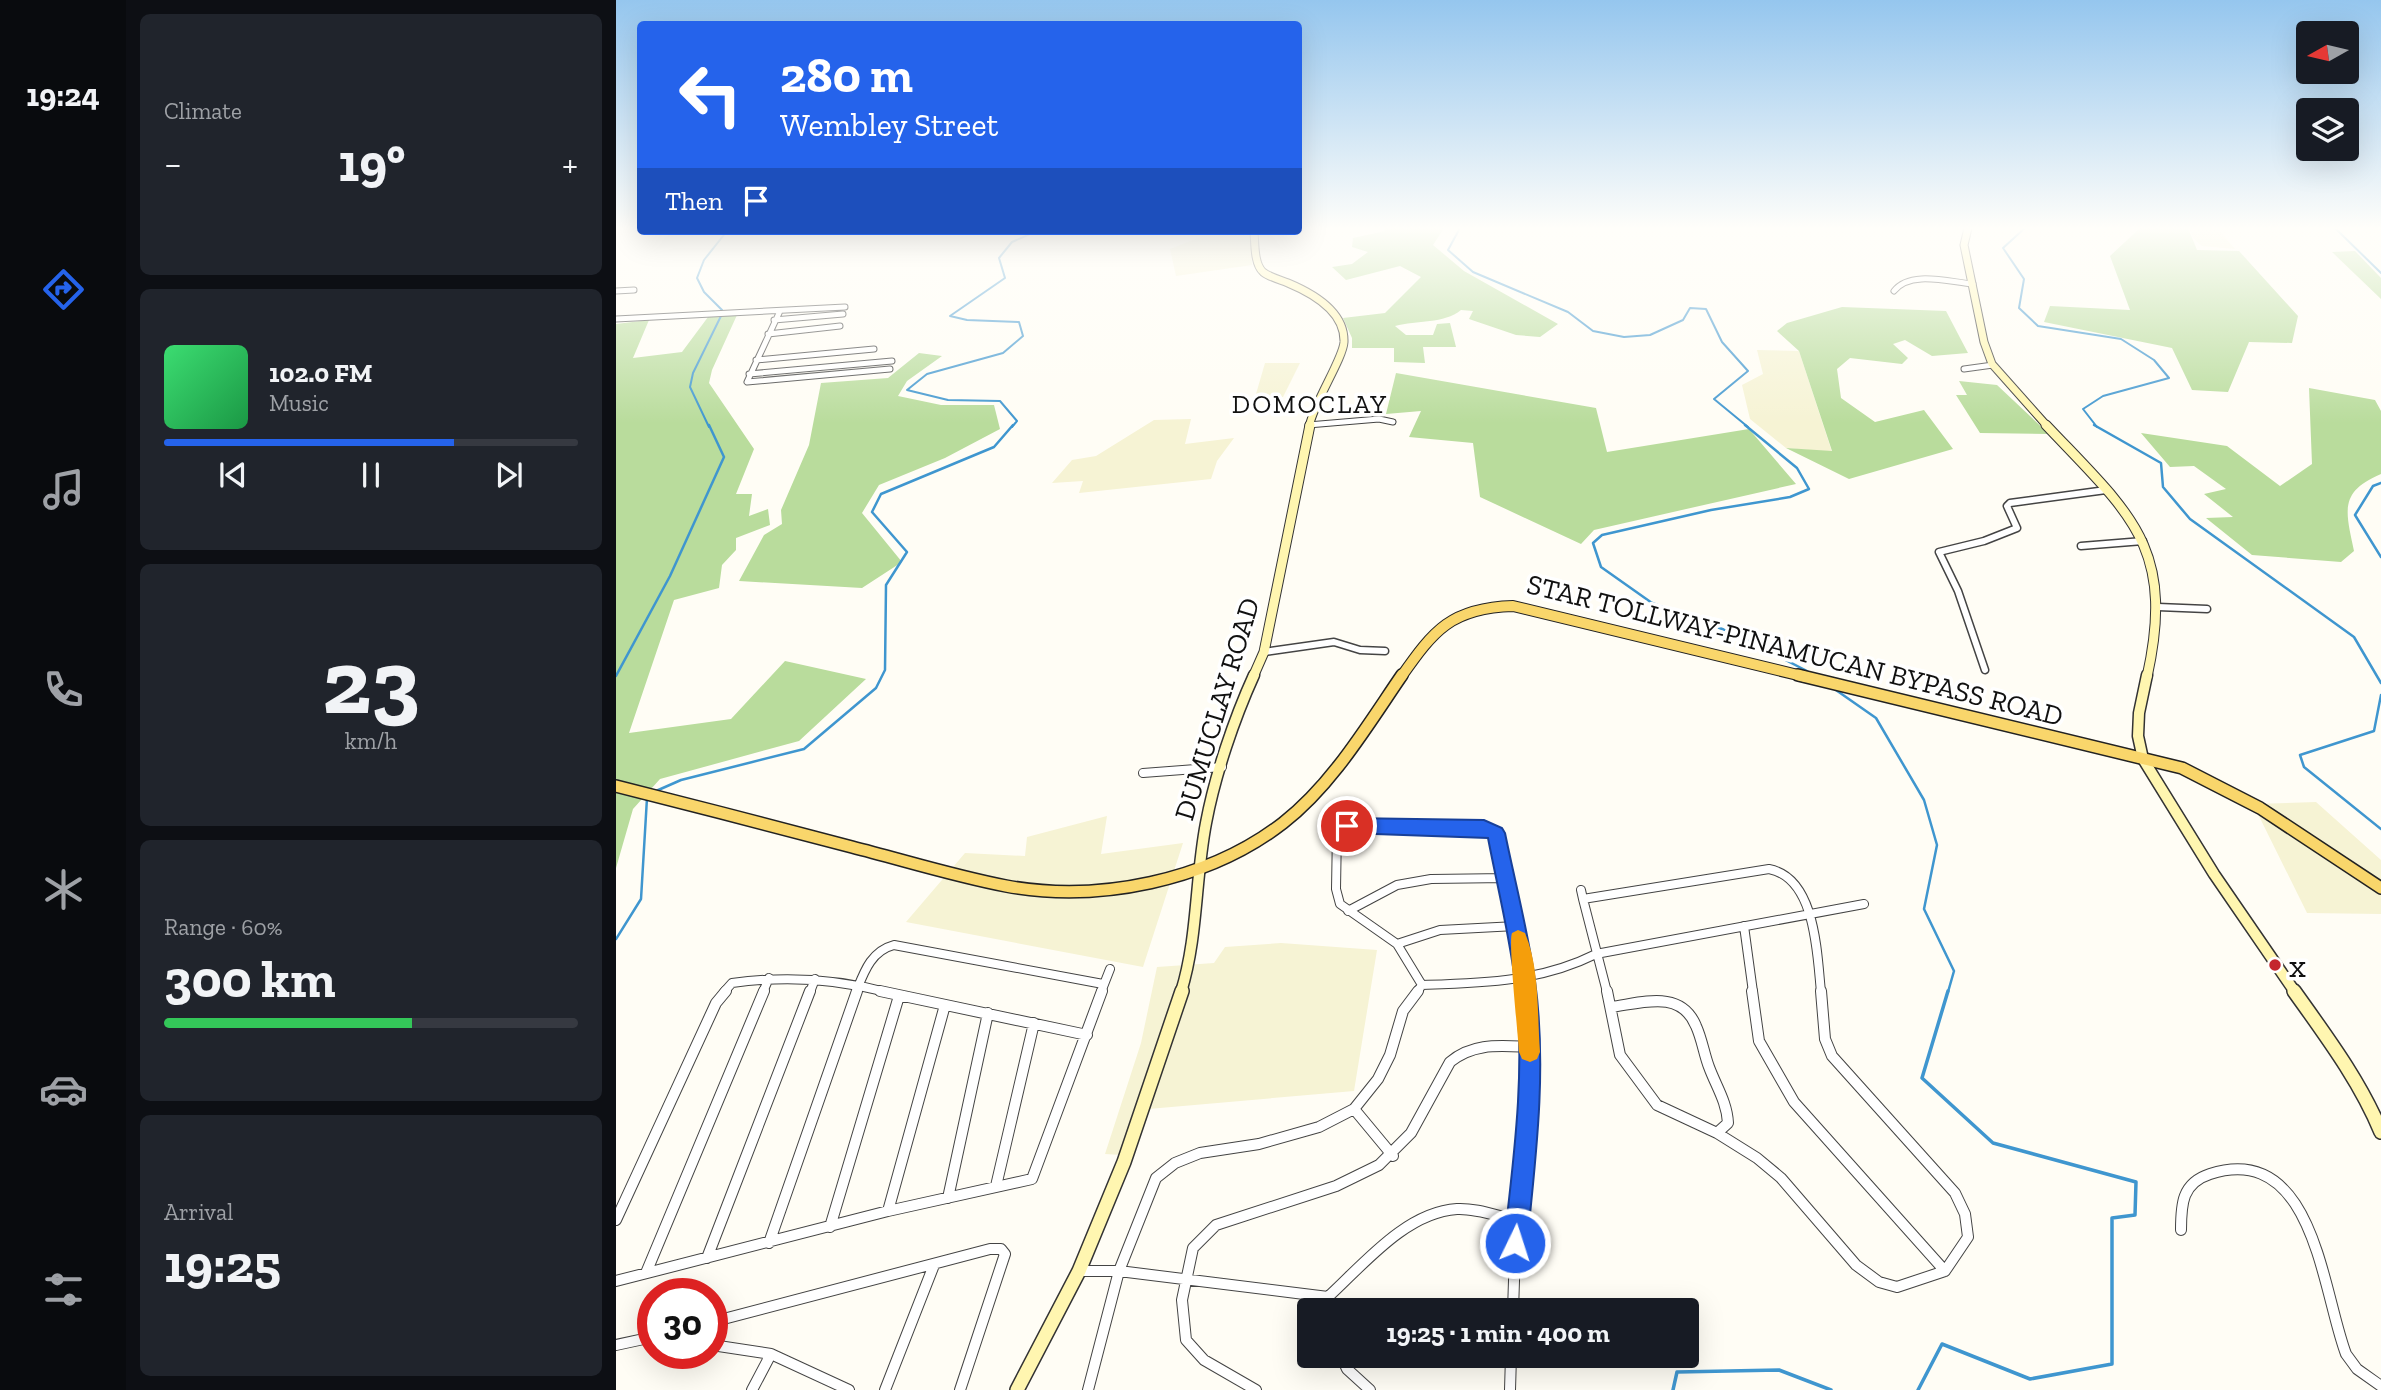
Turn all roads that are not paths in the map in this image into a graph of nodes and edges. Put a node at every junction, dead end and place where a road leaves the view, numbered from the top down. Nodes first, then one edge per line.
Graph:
1 (1310, 293) edge
2 (1975, 293) edge
3 (845, 307) dead end
4 (780, 311) junction
5 (843, 314) dead end
6 (616, 319) edge
7 (774, 320) junction
8 (840, 326) dead end
9 (768, 334) junction
10 (874, 349) dead end
11 (831, 353) junction
12 (756, 360) junction
13 (892, 361) dead end
14 (1993, 365) junction
15 (825, 367) junction
16 (890, 369) dead end
17 (1964, 369) dead end
18 (749, 374) junction
19 (823, 375) junction
20 (1393, 422) dead end
21 (1308, 425) junction
22 (2106, 490) junction
23 (2143, 541) junction
24 (2081, 546) dead end
25 (2158, 607) junction
26 (2207, 609) dead end
27 (1385, 651) dead end
28 (1264, 652) junction
29 (1985, 670) dead end
30 (2143, 759) junction
31 (1222, 767) junction
32 (1143, 773) dead end
33 (616, 786) edge
34 (1202, 865) junction
35 (1506, 878) junction
36 (2381, 888) edge
37 (1864, 904) dead end
38 (1348, 911) junction
39 (1810, 916) junction
40 (1516, 926) junction
41 (1744, 926) junction
42 (1397, 944) junction
43 (1596, 954) junction
44 (1110, 969) dead end
45 (769, 978) junction
46 (815, 979) junction
47 (1525, 981) junction
48 (1104, 984) junction
49 (859, 985) junction
50 (1422, 985) junction
51 (899, 996) junction
52 (945, 1005) junction
53 (1611, 1007) junction
54 (988, 1013) junction
55 (1034, 1023) junction
56 (1087, 1035) junction
57 (1530, 1047) junction
58 (1353, 1108) junction
59 (2381, 1132) edge
60 (1717, 1133) junction
61 (1393, 1156) junction
62 (996, 1186) junction
63 (948, 1198) junction
64 (888, 1211) junction
65 (616, 1220) edge
66 (1516, 1220) junction
67 (830, 1227) junction
68 (2181, 1230) dead end
69 (769, 1243) junction
70 (707, 1258) junction
71 (934, 1265) junction
72 (1079, 1271) junction
73 (1119, 1271) junction
74 (1945, 1271) junction
75 (646, 1273) junction
76 (1185, 1279) junction
77 (616, 1282) edge
78 (1328, 1297) joint
79 (1513, 1298) edge
80 (728, 1318) edge
81 (637, 1341) edge
82 (616, 1345) edge
83 (728, 1347) edge
84 (771, 1354) junction
85 (1347, 1368) edge
86 (1511, 1368) edge
87 (2381, 1387) edge
88 (752, 1390) edge
89 (849, 1390) edge
90 (885, 1390) edge
91 (960, 1390) edge
92 (1017, 1390) edge
93 (1088, 1390) edge
94 (1256, 1390) edge
95 (1370, 1390) edge
96 (1510, 1390) edge

1 - 21 street, DUMUCLAY ROAD
2 - 14 street
3 - 4 street
4 - 6 street
4 - 7 street
5 - 7 street
7 - 9 street
8 - 9 street
9 - 12 street
10 - 11 street
11 - 12 street
11 - 15 street
12 - 18 street
13 - 15 street
14 - 17 street
14 - 22 street
15 - 18 street
15 - 19 street
16 - 19 street
18 - 19 street
20 - 21 street
21 - 28 street, DUMUCLAY ROAD
22 - 23 street
22 - 29 street
23 - 24 street
23 - 25 street
25 - 26 street
25 - 30 street
27 - 28 street
28 - 31 street, DUMUCLAY ROAD
30 - 34 main road, STAR TOLLWAY-PINAMUCAN BYPASS ROAD
30 - 36 main road, STAR TOLLWAY-PINAMUCAN BYPASS ROAD
30 - 59 street
31 - 32 street
31 - 34 street, DUMUCLAY ROAD
33 - 34 main road, STAR TOLLWAY-PINAMUCAN BYPASS ROAD
34 - 72 street, DUMUCLAY ROAD
35 - 38 street
35 - 38 street
35 - 40 street
37 - 39 street
38 - 42 street
39 - 41 street
39 - 43 street
39 - 74 street
40 - 42 street
40 - 47 street
41 - 43 street
41 - 74 street
42 - 50 street
43 - 47 street
43 - 53 street
44 - 48 street
45 - 46 street
45 - 65 street
45 - 75 street
46 - 49 street
46 - 70 street
47 - 50 street
47 - 57 street
48 - 49 street
48 - 56 street
49 - 51 street
49 - 69 street
50 - 58 street
51 - 52 street
51 - 67 street
52 - 54 street
52 - 64 street
53 - 60 street
53 - 60 street
54 - 55 street
54 - 63 street
55 - 56 street
55 - 62 street
56 - 62 street
57 - 61 street
57 - 66 street
58 - 61 street
58 - 73 street
60 - 74 street
61 - 76 street
62 - 63 street
63 - 64 street
64 - 67 street
66 - 78 street
66 - 79 street
67 - 69 street
68 - 87 street
69 - 70 street
70 - 75 street
71 - 80 street
71 - 90 street
71 - 91 street
72 - 73 street
72 - 92 street, DUMUCLAY ROAD
73 - 76 street
73 - 93 street
75 - 77 street
76 - 78 street
76 - 94 street
81 - 82 street
83 - 84 street
84 - 88 street
84 - 89 street
85 - 95 street
86 - 96 street

